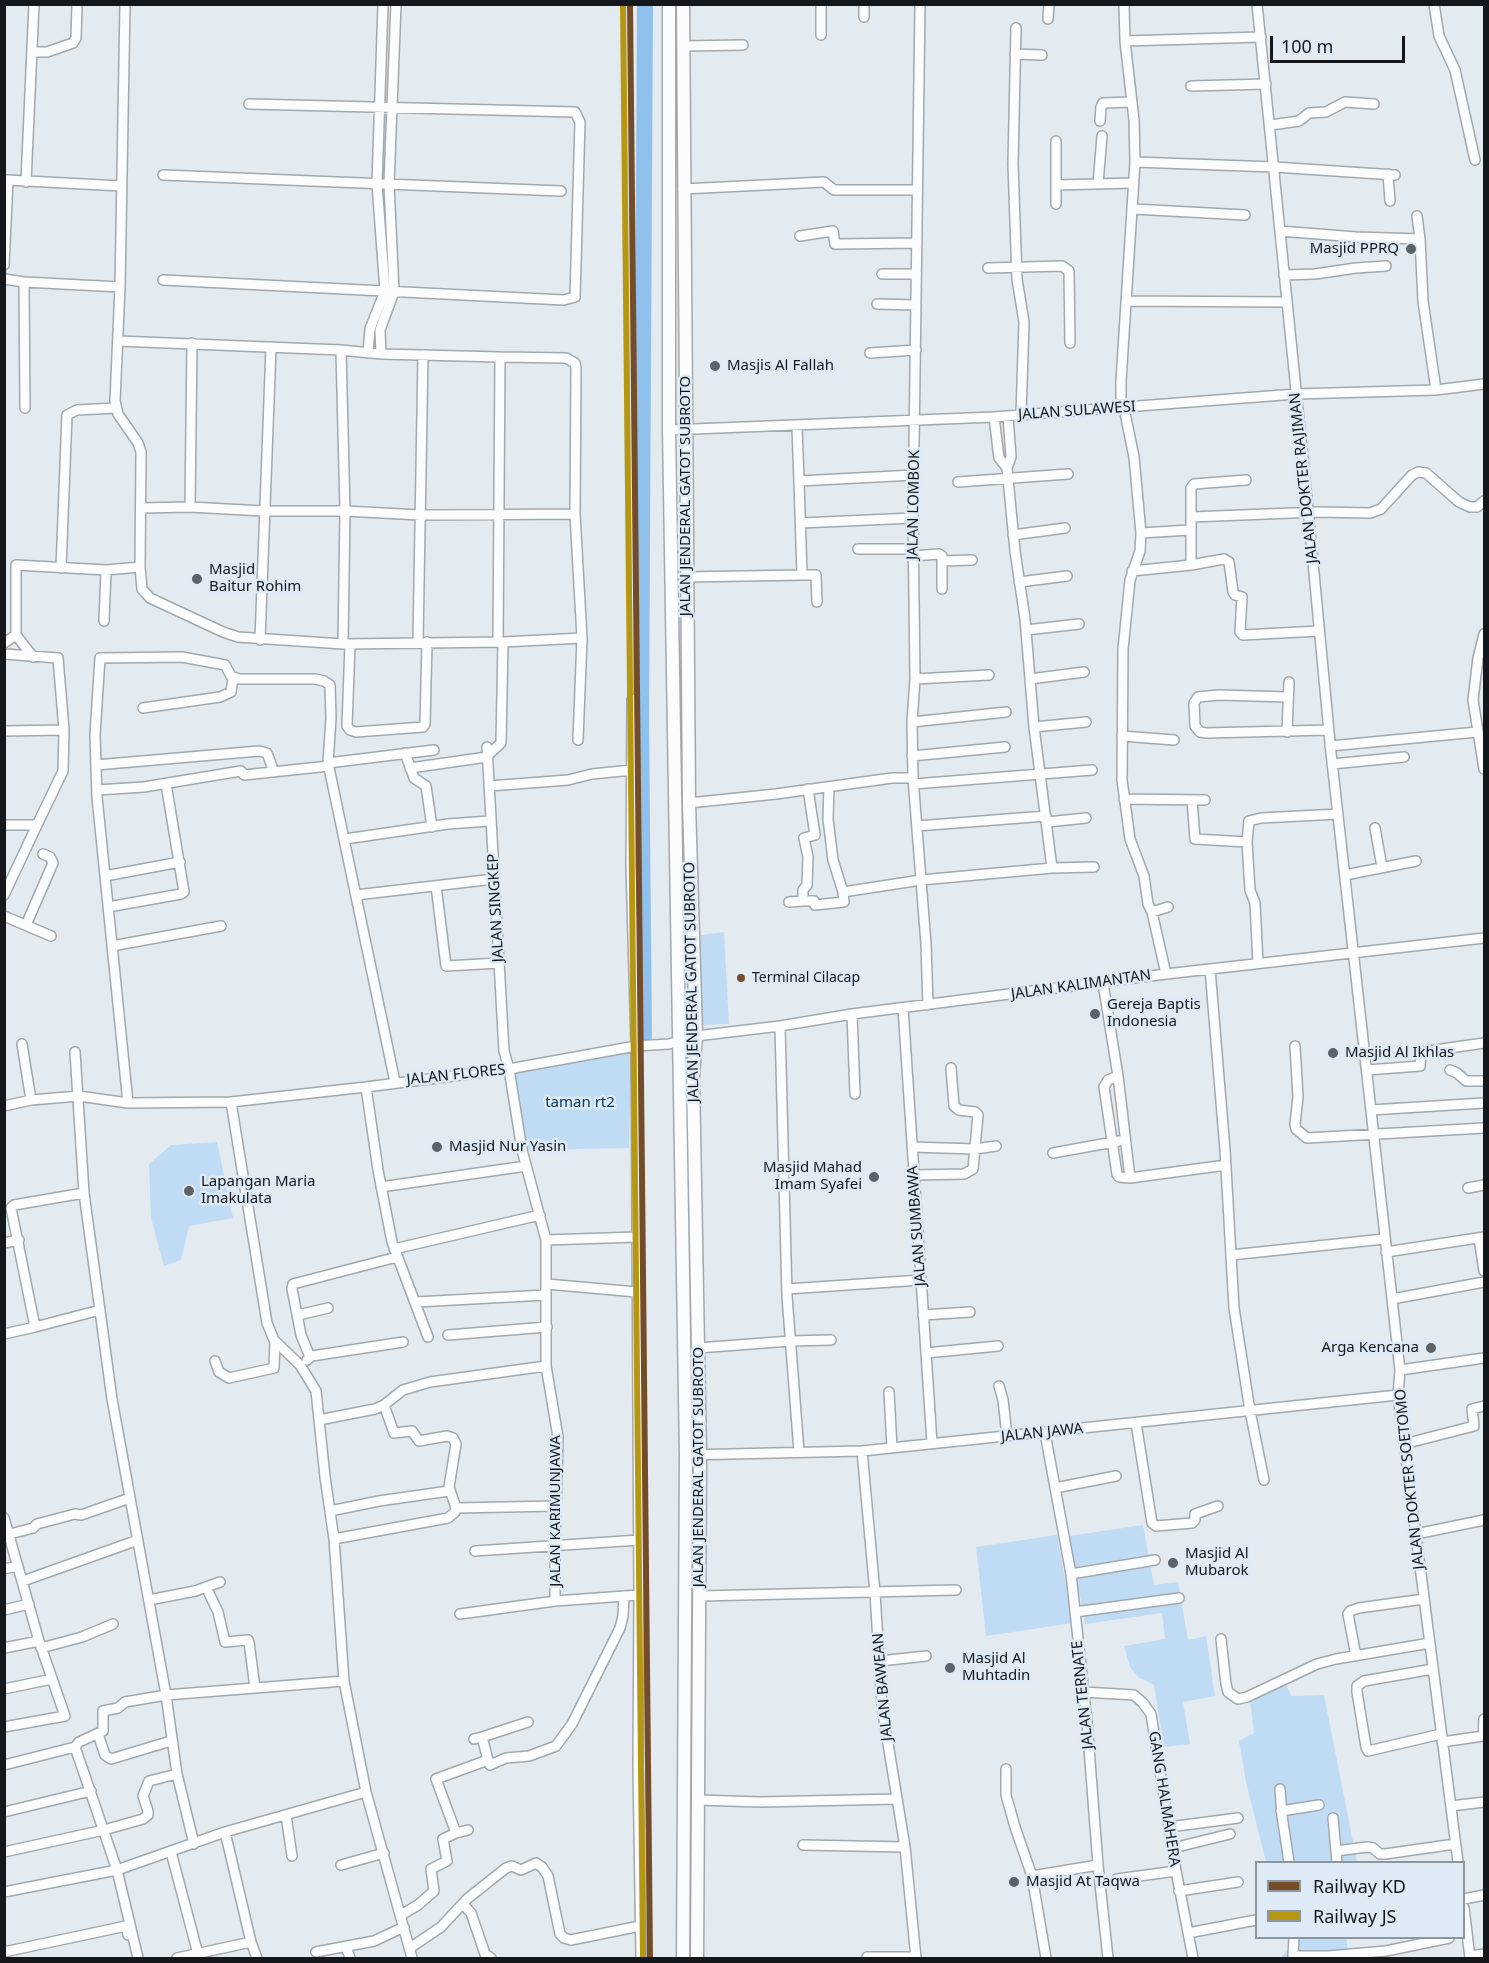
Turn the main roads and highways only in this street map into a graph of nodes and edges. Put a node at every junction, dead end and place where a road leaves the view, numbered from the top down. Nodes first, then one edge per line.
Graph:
1 (669, 4) edge
2 (683, 4) edge
3 (684, 1830) junction
4 (698, 1830) junction
5 (683, 1959) edge
6 (697, 1959) edge

1 - 3 main road, JALAN JENDERAL GATOT SUBROTO
2 - 4 main road, JALAN JENDERAL GATOT SUBROTO
3 - 4 main road
3 - 5 main road, JALAN JENDERAL GATOT SUBROTO
4 - 6 main road, JALAN JENDERAL GATOT SUBROTO

